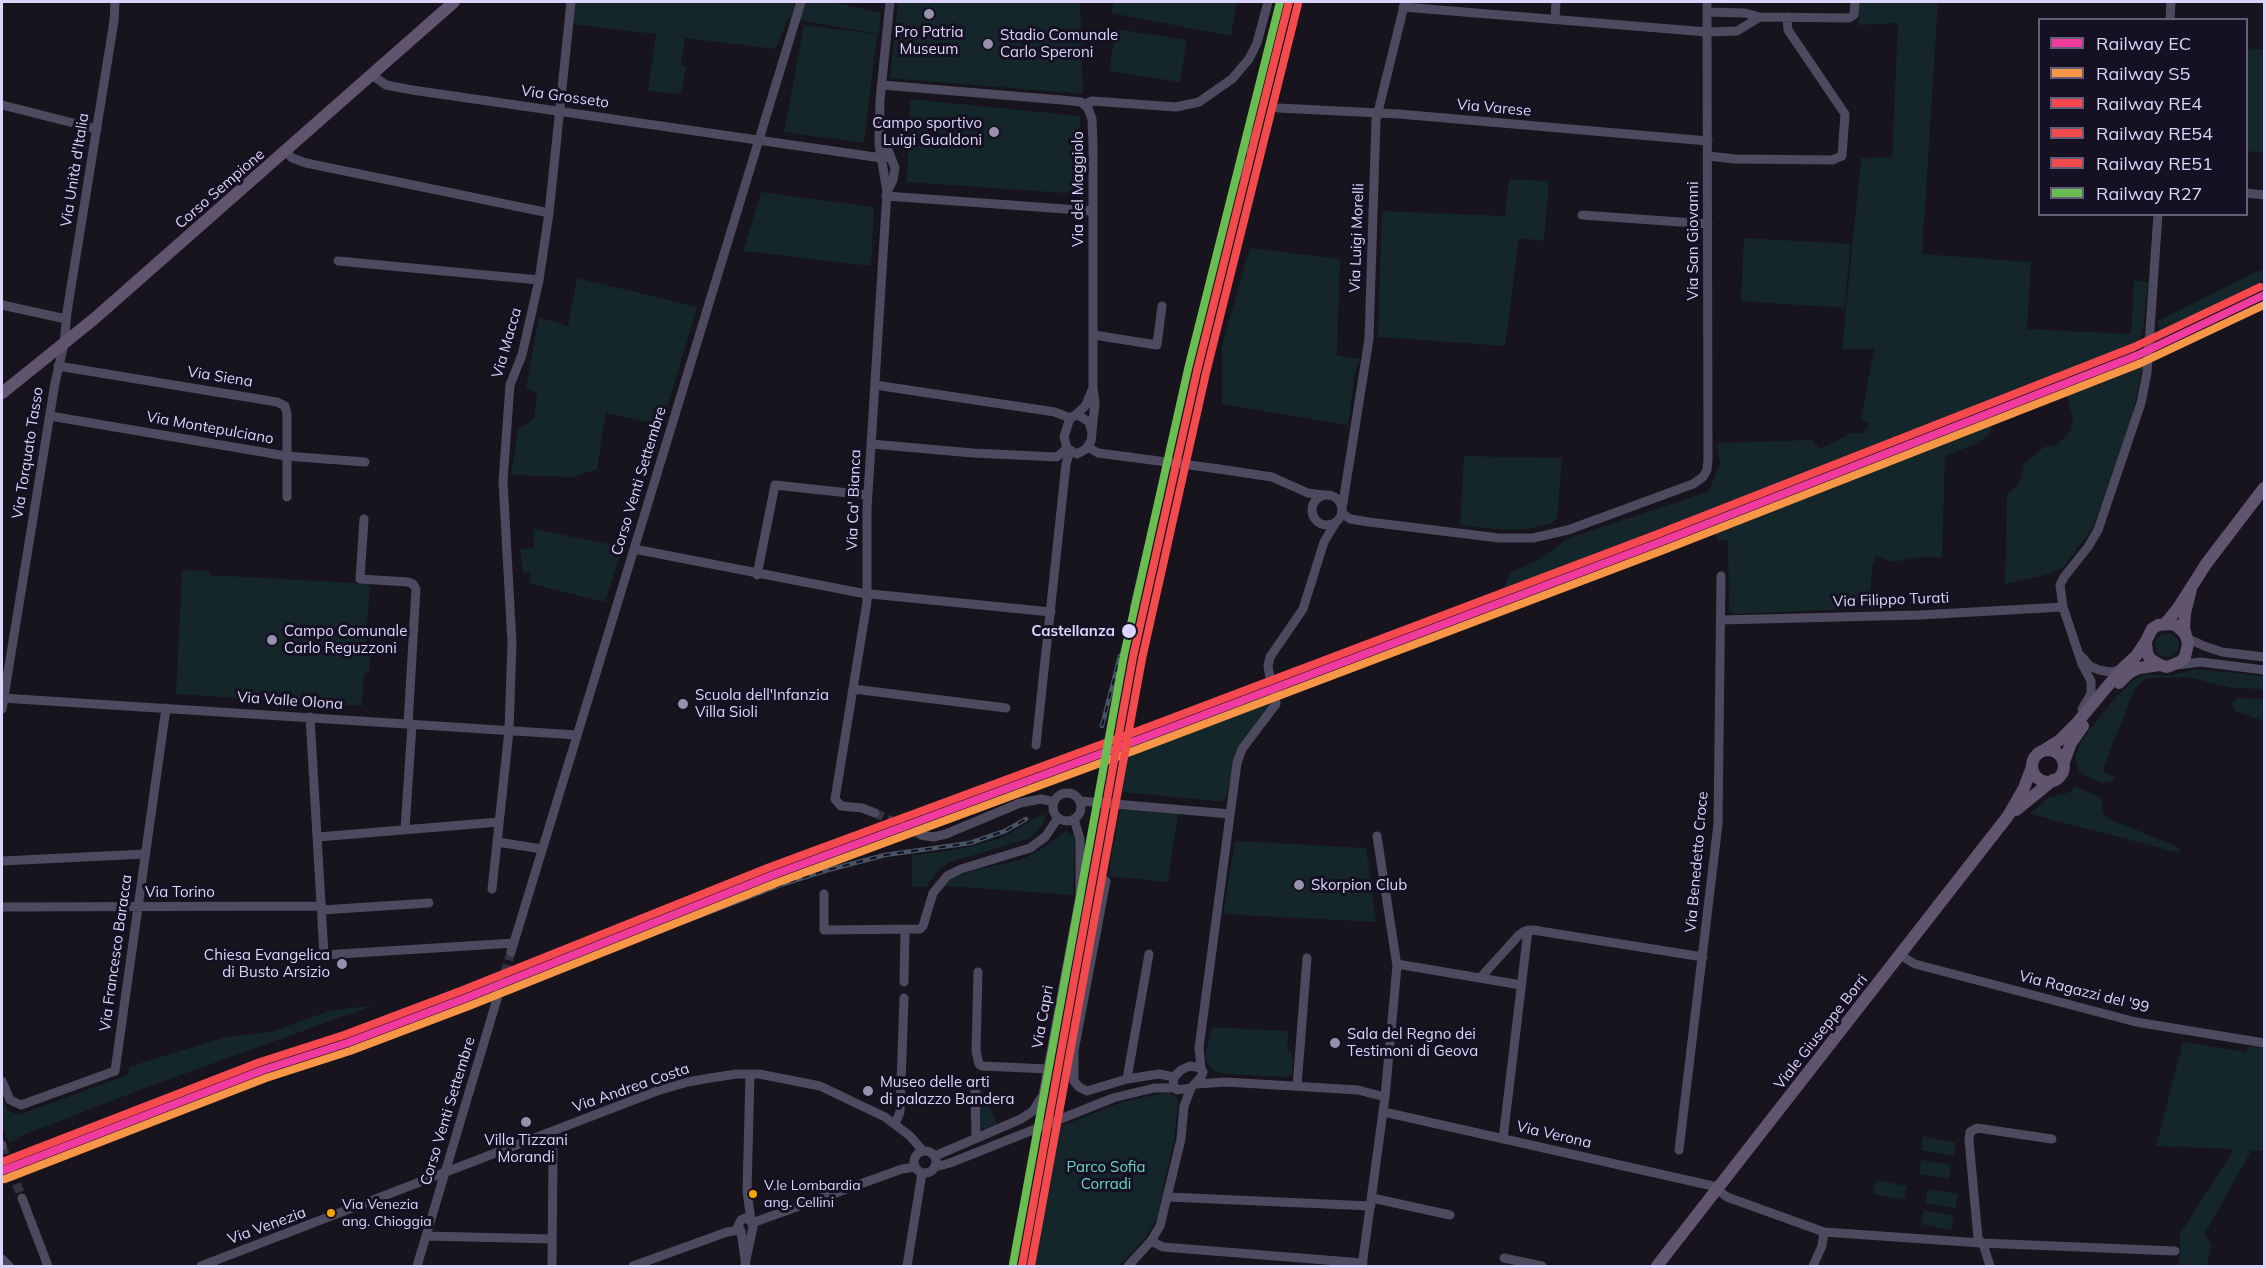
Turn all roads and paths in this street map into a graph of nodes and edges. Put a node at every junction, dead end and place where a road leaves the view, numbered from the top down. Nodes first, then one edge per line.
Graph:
1 (115, 2) edge
2 (454, 2) edge
3 (572, 2) edge
4 (801, 2) edge
5 (890, 2) edge
6 (1268, 2) edge
7 (1557, 2) edge
8 (1707, 2) edge
9 (1855, 2) edge
10 (2171, 2) edge
11 (1404, 4) edge
12 (1707, 12) junction
13 (1760, 17) junction
14 (1787, 17) junction
15 (2170, 18) edge
16 (1555, 20) junction
17 (1707, 32) junction
18 (372, 75) junction
19 (882, 85) junction
20 (1085, 104) junction
21 (2, 105) edge
22 (1278, 108) dead end
23 (559, 111) junction
24 (1377, 113) junction
25 (97, 129) junction
26 (758, 140) junction
27 (1708, 141) junction
28 (286, 151) junction
29 (1708, 156) junction
30 (887, 158) junction
31 (2248, 193) edge
32 (886, 194) junction
33 (2265, 195) edge
34 (1093, 211) junction
35 (549, 213) junction
36 (1582, 215) dead end
37 (2158, 216) edge
38 (1708, 224) junction
39 (338, 261) dead end
40 (539, 280) junction
41 (2, 305) edge
42 (1162, 306) dead end
43 (66, 319) junction
44 (1094, 335) junction
45 (64, 344) junction
46 (58, 366) junction
47 (875, 386) junction
48 (1093, 388) junction
49 (2, 393) edge
50 (50, 416) junction
51 (1073, 417) junction
52 (1092, 430) junction
53 (871, 444) junction
54 (1088, 447) junction
55 (1069, 450) junction
56 (286, 456) junction
57 (365, 462) dead end
58 (1346, 477) junction
59 (1297, 488) junction
60 (2265, 488) edge
61 (867, 495) junction
62 (1326, 495) junction
63 (287, 497) dead end
64 (1312, 510) junction
65 (1342, 511) junction
66 (364, 519) dead end
67 (1336, 522) junction
68 (1320, 524) junction
69 (1324, 542) junction
70 (634, 549) junction
71 (757, 575) junction
72 (1721, 576) dead end
73 (2191, 589) junction
74 (867, 594) junction
75 (2063, 607) junction
76 (1051, 612) junction
77 (1721, 620) junction
78 (2165, 624) junction
79 (2186, 636) junction
80 (2146, 641) junction
81 (2080, 654) junction
82 (2265, 657) edge
83 (2160, 665) junction
84 (2174, 665) junction
85 (2121, 670) junction
86 (2265, 670) edge
87 (1270, 678) dead end
88 (853, 689) junction
89 (1275, 690) dead end
90 (2, 698) edge
91 (166, 708) junction
92 (1006, 708) dead end
93 (2, 709) edge
94 (310, 717) junction
95 (410, 724) junction
96 (509, 731) junction
97 (2067, 734) junction
98 (577, 735) junction
99 (1036, 745) dead end
100 (2044, 750) junction
101 (2064, 762) junction
102 (2032, 767) junction
103 (2053, 780) junction
104 (1054, 801) junction
105 (1080, 801) junction
106 (875, 813) tunnel mouth
107 (1230, 814) junction
108 (2008, 816) junction
109 (1058, 818) junction
110 (1074, 819) junction
111 (499, 822) junction
112 (405, 829) junction
113 (921, 835) tunnel mouth
114 (1377, 836) dead end
115 (318, 837) junction
116 (497, 842) junction
117 (542, 849) junction
118 (145, 854) junction
119 (2, 861) edge
120 (1106, 881) dead end
121 (492, 889) dead end
122 (824, 894) dead end
123 (429, 903) dead end
124 (2, 907) edge
125 (138, 907) junction
126 (322, 908) junction
127 (905, 930) junction
128 (1528, 930) junction
129 (1149, 954) dead end
130 (1900, 955) junction
131 (1703, 957) junction
132 (1307, 958) dead end
133 (1397, 964) junction
134 (978, 972) dead end
135 (1481, 977) junction
136 (904, 982) dead end
137 (1521, 985) junction
138 (904, 998) dead end
139 (497, 999) tunnel mouth
140 (2265, 1043) edge
141 (1199, 1048) junction
142 (1190, 1066) junction
143 (1048, 1069) junction
144 (1202, 1070) junction
145 (750, 1074) junction
146 (1127, 1079) junction
147 (2, 1081) edge
148 (1226, 1082) junction
149 (1175, 1084) junction
150 (1194, 1086) junction
151 (1297, 1086) junction
152 (975, 1088) dead end
153 (1385, 1097) junction
154 (1184, 1106) junction
155 (1384, 1112) junction
156 (895, 1124) junction
157 (550, 1133) junction
158 (976, 1138) junction
159 (1503, 1139) junction
160 (2052, 1139) dead end
161 (1679, 1150) dead end
162 (923, 1151) junction
163 (934, 1156) junction
164 (935, 1167) junction
165 (918, 1170) junction
166 (444, 1173) junction
167 (1717, 1189) junction
168 (1168, 1197) junction
169 (22, 1198) tunnel mouth
170 (1371, 1202) junction
171 (1450, 1215) dead end
172 (746, 1226) junction
173 (1824, 1232) junction
174 (426, 1236) junction
175 (552, 1239) junction
176 (1151, 1241) junction
177 (1981, 1243) junction
178 (2175, 1251) dead end
179 (1504, 1258) dead end
180 (2, 1259) edge
181 (746, 1265) edge
182 (1362, 1265) edge
183 (9, 1266) edge
184 (48, 1266) edge
185 (208, 1266) edge
186 (416, 1266) edge
187 (552, 1266) edge
188 (633, 1266) edge
189 (907, 1266) edge
190 (1128, 1266) edge
191 (1542, 1266) edge
192 (1657, 1266) edge
193 (1813, 1266) edge
194 (1990, 1266) edge

1 - 25 street, Via Unità d'Italia
2 - 18 main road, Corso Sempione
3 - 23 street, Via Macca
4 - 26 street, Corso Venti Settembre
5 - 19 street, Via Ca' Bianca
6 - 20 street
7 - 16 street
8 - 12 street, Via San Giovanni
9 - 14 street
10 - 15 street
11 - 16 street
11 - 24 street, Via Luigi Morelli
12 - 13 street
12 - 17 street, Via San Giovanni
13 - 14 street
13 - 17 street
14 - 29 street
16 - 17 street
17 - 27 street, Via San Giovanni
18 - 23 street, Via Grosseto
18 - 28 main road, Corso Sempione
19 - 20 street
19 - 30 street, Via Ca' Bianca
20 - 34 street, Via del Maggiolo
21 - 25 street
22 - 24 street, Via Varese
23 - 26 street, Via Grosseto
23 - 35 street, Via Macca
24 - 27 street, Via Varese
24 - 58 street, Via Luigi Morelli
25 - 43 street, Via Unità d'Italia
26 - 30 street, Via Grosseto
26 - 70 street, Corso Venti Settembre
27 - 29 street, Via San Giovanni
28 - 35 street
28 - 45 main road, Corso Sempione
29 - 38 street, Via San Giovanni
30 - 32 street, Via Ca' Bianca
31 - 33 street
32 - 34 street
32 - 47 street, Via Ca' Bianca
34 - 44 street, Via del Maggiolo
35 - 40 street, Via Macca
36 - 38 street
37 - 75 street
38 - 65 street, Via San Giovanni
39 - 40 street
40 - 96 street, Via Macca
41 - 43 street
42 - 44 street
43 - 45 street, Via Unità d'Italia
44 - 48 street, Via del Maggiolo
45 - 46 street, Via Torquato Tasso
45 - 49 main road, Corso Sempione
46 - 50 street, Via Torquato Tasso
46 - 56 street, Via Siena
47 - 51 street
47 - 53 street, Via Ca' Bianca
48 - 51 street
48 - 52 street, Via del Maggiolo
50 - 56 street, Via Montepulciano
50 - 90 street, Via Torquato Tasso
51 - 52 street
51 - 55 street
52 - 54 street
53 - 55 street
53 - 61 street, Via Ca' Bianca
54 - 55 street
54 - 59 street, bridge
55 - 76 street
56 - 57 street, Via Montepulciano
56 - 63 street, Via Siena
58 - 62 street
58 - 65 street, Via Luigi Morelli
59 - 62 street
59 - 64 street
60 - 73 main road, Viale Giuseppe Borri
61 - 71 street
61 - 74 street, Via Ca' Bianca
62 - 64 street
62 - 65 street
64 - 68 street
65 - 67 street
66 - 95 street
67 - 68 street
67 - 69 street
68 - 69 street
69 - 87 street
70 - 71 street
70 - 98 street, Corso Venti Settembre
71 - 74 street
72 - 77 street, Via Benedetto Croce
73 - 78 main road, Viale Giuseppe Borri
73 - 79 main road, Viale Giuseppe Borri
74 - 76 street
74 - 88 street, Via Ca' Bianca
75 - 77 street, Via Filippo Turati
75 - 81 street
76 - 99 street
77 - 131 street, Via Benedetto Croce
78 - 79 main road
78 - 80 main road, Viale Giuseppe Borri
79 - 82 street
79 - 84 main road, Viale Giuseppe Borri
80 - 83 main road
80 - 85 main road, Viale Giuseppe Borri
81 - 85 street
81 - 97 street
83 - 84 main road, Viale Giuseppe Borri
83 - 101 main road, Viale Giuseppe Borri
84 - 86 street
85 - 97 main road, Viale Giuseppe Borri
88 - 92 street
88 - 106 street, Via Ca' Bianca
89 - 107 street
90 - 91 street, Via Valle Olona
90 - 93 street, Via Torquato Tasso
91 - 94 street, Via Valle Olona
91 - 118 street, Via Francesco Baracca
94 - 95 street, Via Valle Olona
94 - 115 street
95 - 96 street, Via Valle Olona
95 - 112 street
96 - 98 street, Via Valle Olona
96 - 111 street, Via Macca
97 - 100 main road, Viale Giuseppe Borri
98 - 117 street, Corso Venti Settembre
100 - 101 main road
100 - 102 main road, Viale Giuseppe Borri
101 - 103 main road, Viale Giuseppe Borri
102 - 103 main road
102 - 108 main road, Viale Giuseppe Borri
103 - 108 main road, Viale Giuseppe Borri
104 - 105 street
104 - 109 street
104 - 113 street
105 - 107 street
105 - 110 street
107 - 141 street
108 - 130 main road, Viale Giuseppe Borri
109 - 110 street
109 - 127 street
110 - 143 street, Via Capri
111 - 112 street
111 - 116 street, Via Macca
112 - 115 street
114 - 133 street
115 - 126 street
116 - 117 street
116 - 121 street, Via Macca
117 - 126 street, Corso Venti Settembre
118 - 119 street
118 - 125 street, Via Francesco Baracca
120 - 146 street
122 - 127 street
123 - 126 street, Via Torino
124 - 125 street, Via Torino
125 - 126 street, Via Torino
125 - 147 street, Via Francesco Baracca
127 - 136 street
128 - 131 street
128 - 135 street
128 - 137 street
129 - 146 street
130 - 140 street, Via Ragazzi del '99
130 - 167 main road, Viale Giuseppe Borri
131 - 161 street, Via Benedetto Croce
132 - 151 street
133 - 135 street
133 - 153 street
134 - 143 street
135 - 137 street
137 - 159 street
138 - 156 street
139 - 166 street, Corso Venti Settembre
141 - 142 street
141 - 144 street
142 - 144 street
142 - 149 street
143 - 158 street, Via Capri
144 - 148 street
144 - 150 street
145 - 156 street, Via Andrea Costa
145 - 157 street, Via Andrea Costa
145 - 172 street
146 - 149 street
148 - 150 street
148 - 151 street
149 - 150 street
149 - 154 street
149 - 164 street
150 - 154 street
151 - 153 street
152 - 158 street
153 - 155 street
154 - 168 street
155 - 159 street, Via Verona
155 - 170 street
156 - 162 street, Via Andrea Costa
157 - 166 street, Via Andrea Costa
157 - 175 street
158 - 163 street, Via Capri
159 - 167 street, Via Verona
160 - 177 street
162 - 163 street
162 - 165 street
163 - 164 street
164 - 165 street
165 - 172 street
165 - 189 street
166 - 174 street, Corso Venti Settembre
166 - 185 street, Via Venezia
167 - 173 street, Via Verona
167 - 192 main road, Viale Giuseppe Borri
168 - 170 street
168 - 176 street
169 - 184 street
170 - 171 street
170 - 182 street
172 - 181 street
172 - 188 street
173 - 177 street, Via Verona
173 - 193 street
174 - 175 street
174 - 186 street, Corso Venti Settembre
175 - 187 street
176 - 182 street
176 - 190 street
177 - 178 street, Via Verona
177 - 194 street
179 - 191 street
180 - 183 street

